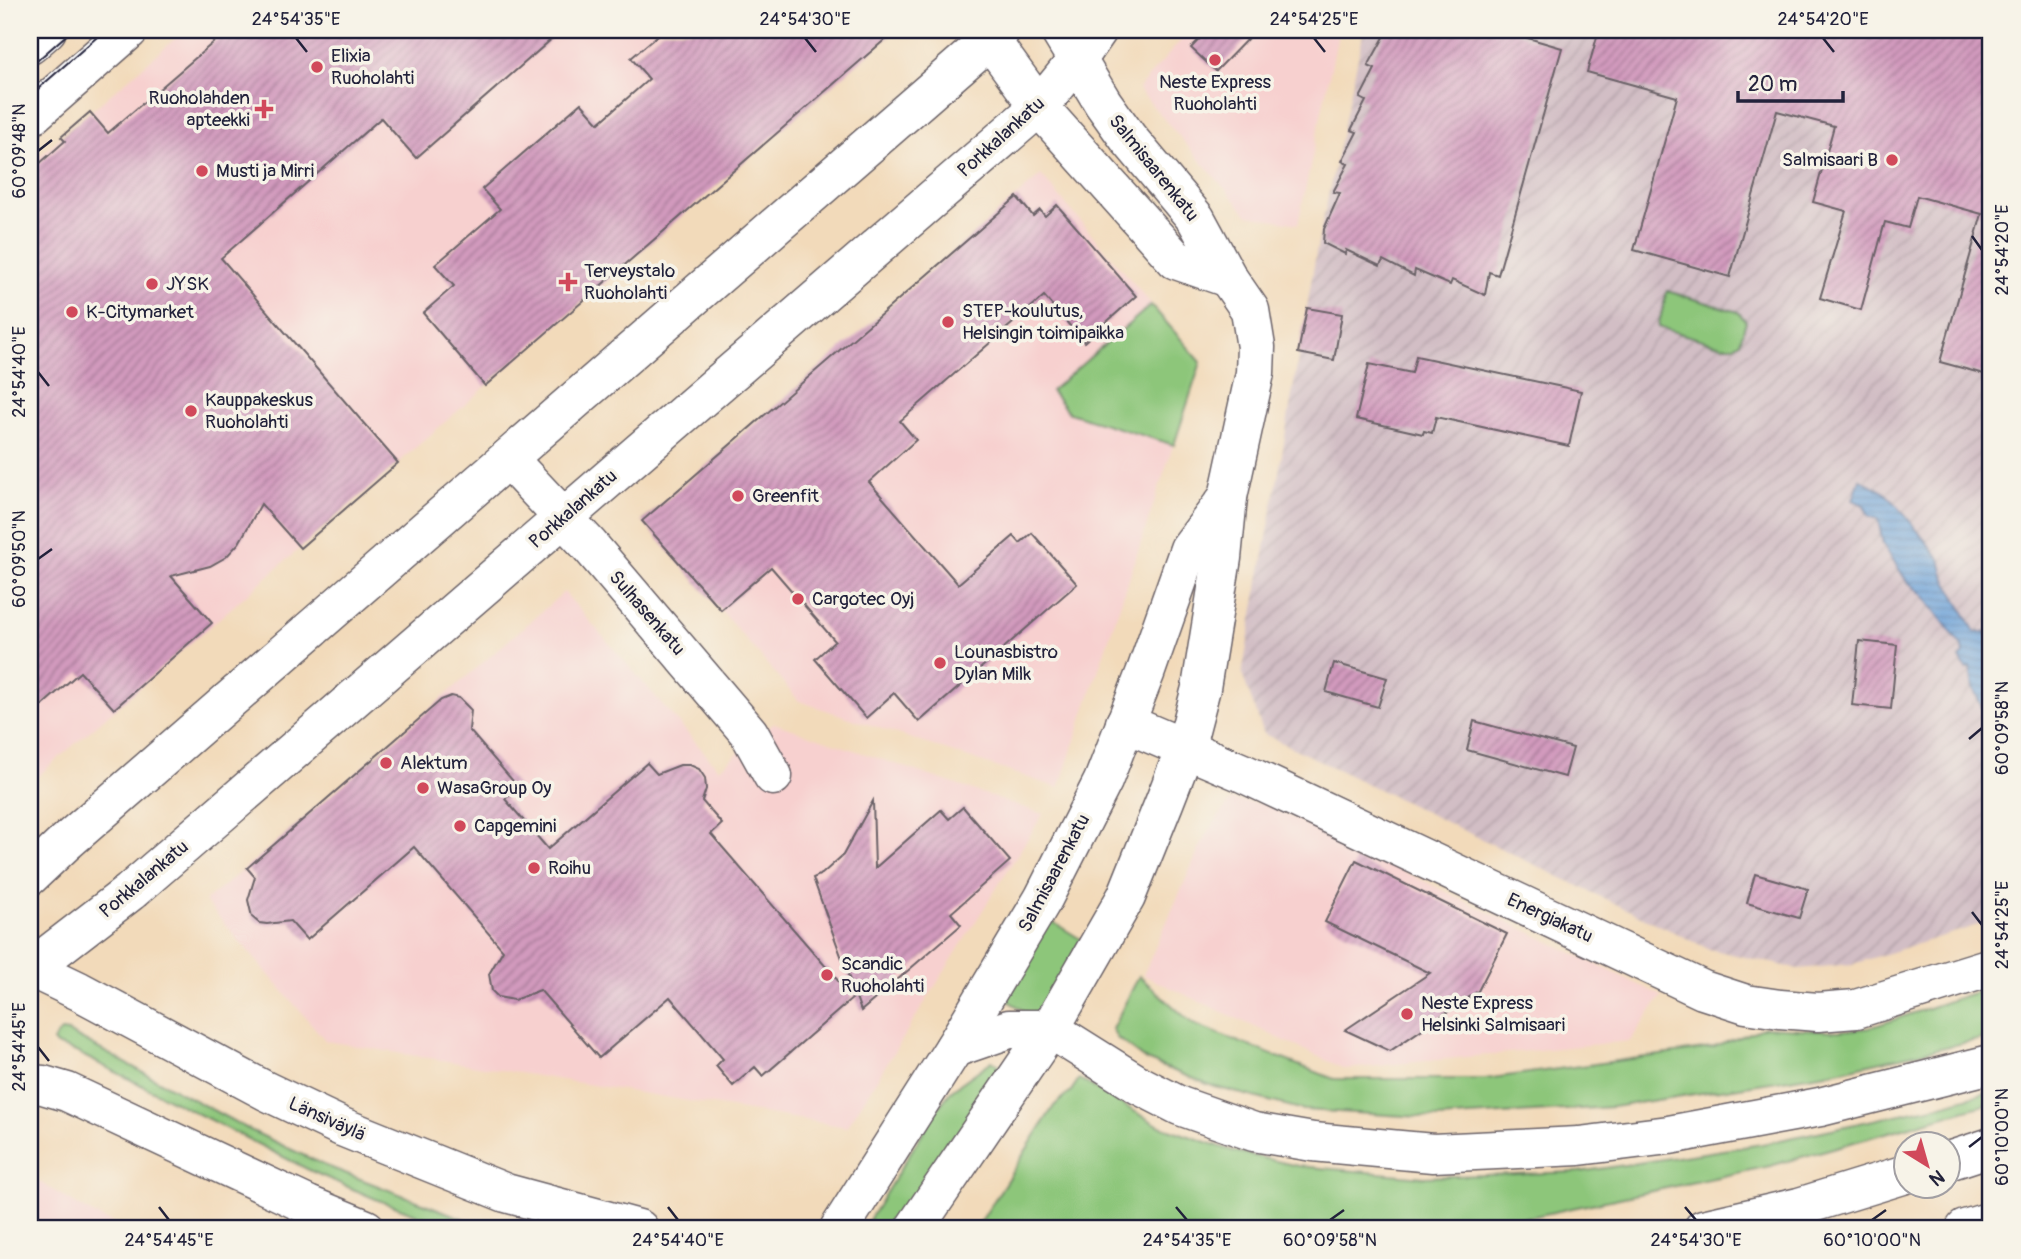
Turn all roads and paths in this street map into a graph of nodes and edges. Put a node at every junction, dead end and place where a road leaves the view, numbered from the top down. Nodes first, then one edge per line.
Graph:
1 (47, 30) edge
2 (128, 30) edge
3 (992, 33) edge
4 (1078, 39) edge
5 (30, 45) edge
6 (1039, 107) junction
7 (30, 117) edge
8 (1228, 278) junction
9 (508, 459) junction
10 (1228, 497) junction
11 (563, 517) junction
12 (1125, 723) junction
13 (1185, 749) junction
14 (773, 776) dead end
15 (30, 876) edge
16 (1991, 967) edge
17 (30, 969) edge
18 (1050, 1029) junction
19 (954, 1048) junction
20 (1991, 1064) edge
21 (30, 1084) edge
22 (1991, 1147) edge
23 (1962, 1156) edge
24 (1892, 1178) edge
25 (1991, 1221) edge
26 (366, 1229) edge
27 (639, 1229) edge
28 (839, 1229) edge
29 (914, 1229) edge
30 (1703, 1229) edge
31 (1965, 1229) edge

1 - 5 main road
2 - 7 main road
3 - 6 main road
3 - 9 main road
4 - 6 main road, Porkkalankatu
4 - 8 main road, Salmisaarenkatu
6 - 8 main road
6 - 11 main road, Porkkalankatu
8 - 10 main road, Salmisaarenkatu
9 - 11 main road, Sulhasenkatu
9 - 15 main road
10 - 12 main road, Salmisaarenkatu
10 - 13 main road, Salmisaarenkatu
11 - 14 main road, Sulhasenkatu
11 - 17 main road, Porkkalankatu
12 - 13 main road, Energiakatu
12 - 19 main road, Salmisaarenkatu
13 - 16 main road, Energiakatu
13 - 18 main road, Salmisaarenkatu
17 - 27 main road, Länsiväylä
18 - 19 main road
18 - 20 main road
18 - 29 main road, Salmisaarenkatu
19 - 28 main road, Salmisaarenkatu
21 - 26 main road
22 - 23 main road
24 - 30 main road
25 - 31 main road

